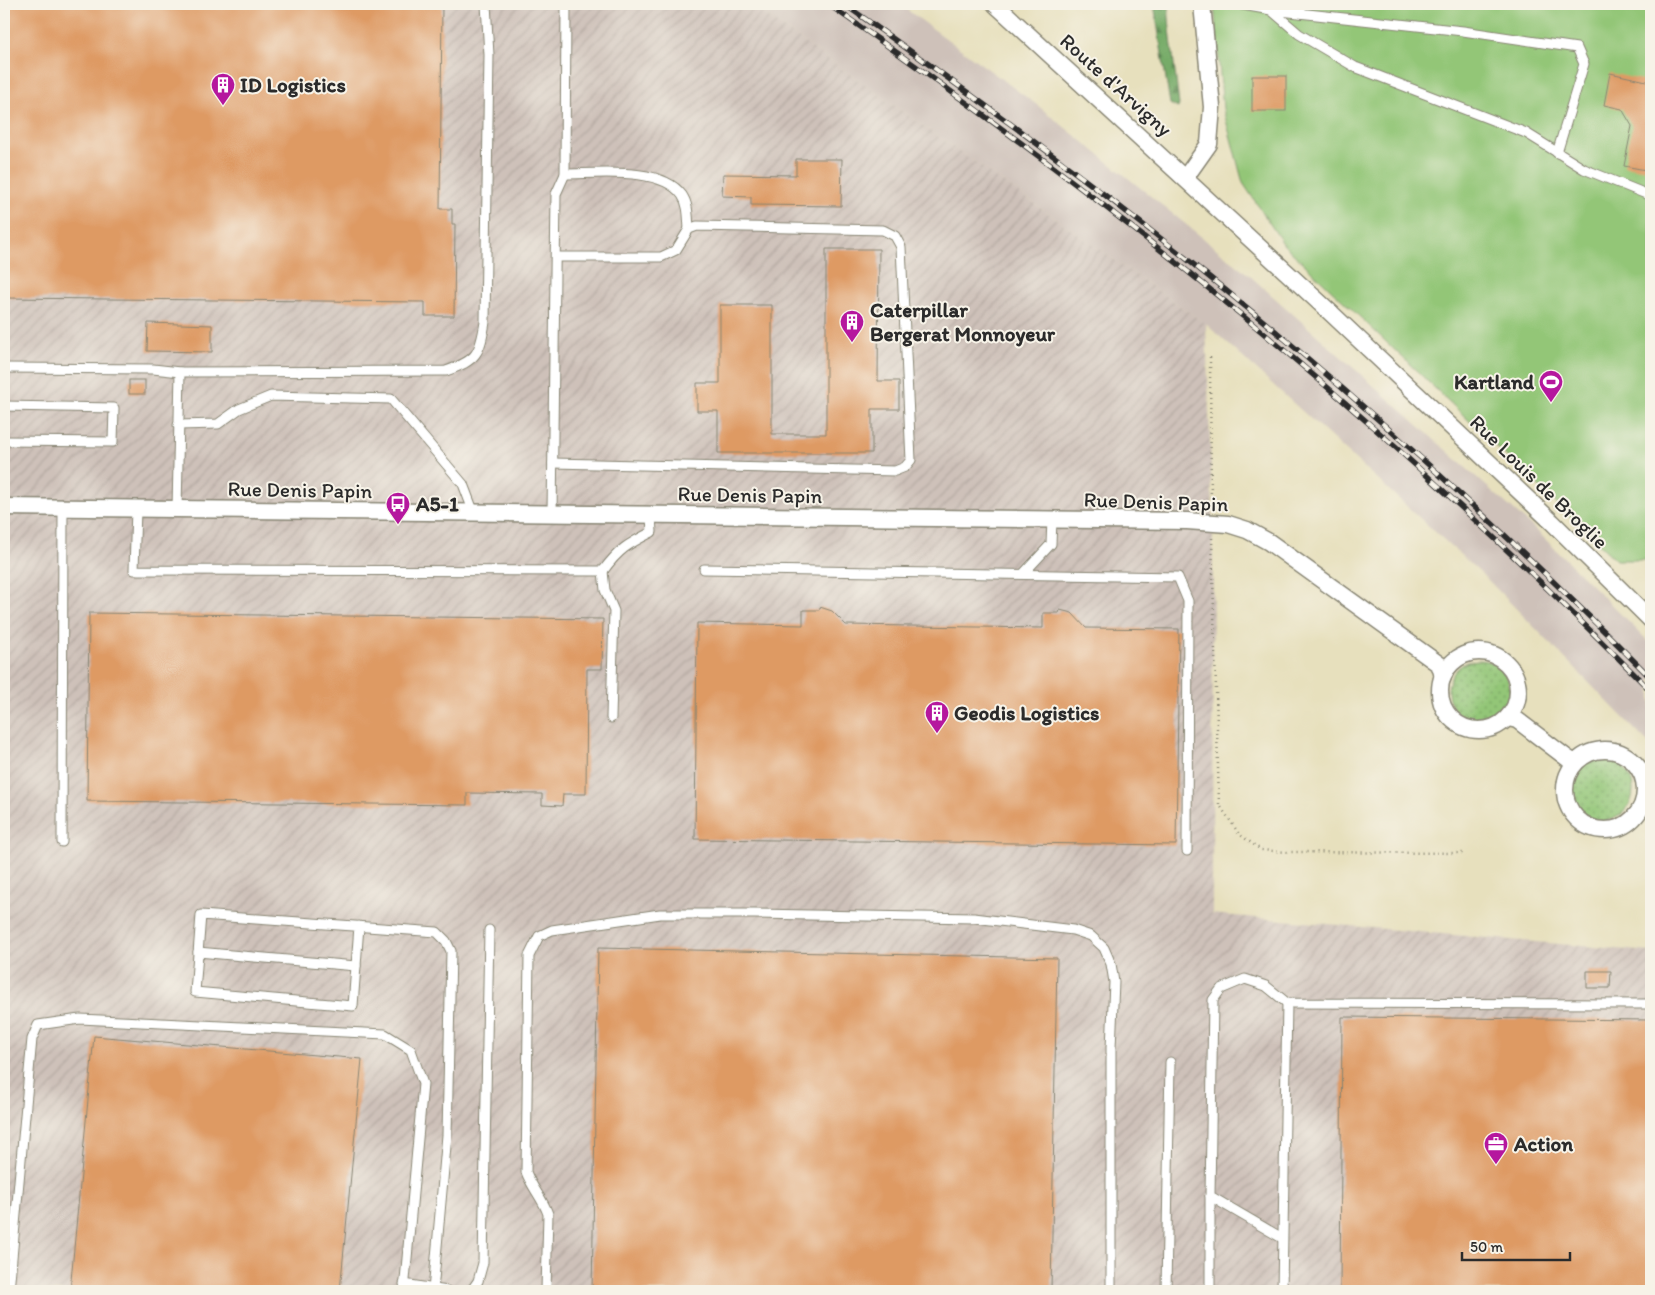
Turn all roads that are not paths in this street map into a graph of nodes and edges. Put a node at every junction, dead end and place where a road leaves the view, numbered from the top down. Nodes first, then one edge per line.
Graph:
1 (486, 4) edge
2 (566, 4) edge
3 (995, 4) edge
4 (1202, 4) edge
5 (1237, 4) edge
6 (1271, 10) junction
7 (1557, 153) junction
8 (565, 174) junction
9 (1185, 178) junction
10 (1651, 196) edge
11 (689, 229) junction
12 (556, 257) junction
13 (1332, 314) joint
14 (4, 368) edge
15 (180, 372) junction
16 (4, 406) edge
17 (178, 426) junction
18 (4, 441) edge
19 (553, 463) junction
20 (4, 507) edge
21 (63, 509) junction
22 (136, 509) junction
23 (178, 509) junction
24 (474, 513) junction
25 (552, 514) junction
26 (651, 516) junction
27 (1052, 520) junction
28 (704, 569) dead end
29 (603, 571) junction
30 (1023, 574) junction
31 (1651, 620) edge
32 (1443, 678) junction
33 (611, 718) dead end
34 (1509, 718) junction
35 (1575, 763) junction
36 (1645, 814) edge
37 (62, 842) dead end
38 (1187, 851) dead end
39 (359, 926) junction
40 (489, 930) dead end
41 (198, 952) junction
42 (356, 966) junction
43 (1288, 1003) junction
44 (1651, 1004) edge
45 (1170, 1062) dead end
46 (1210, 1196) junction
47 (1282, 1238) junction
48 (404, 1287) edge
49 (433, 1290) edge
50 (9, 1291) edge
51 (447, 1291) edge
52 (471, 1291) edge
53 (546, 1291) edge
54 (1111, 1291) edge
55 (1166, 1291) edge
56 (1210, 1291) edge
57 (1282, 1291) edge

1 - 15 lane
2 - 8 lane
3 - 9 street, Route d'Arvigny
4 - 9 street
5 - 6 lane
6 - 7 lane
6 - 7 lane
7 - 10 lane
8 - 11 lane
8 - 12 lane
9 - 13 street, Route d'Arvigny
11 - 12 lane
11 - 19 lane
12 - 19 lane
13 - 31 street, Rue Louis de Broglie
14 - 15 lane
15 - 17 lane
16 - 18 lane
17 - 23 lane
17 - 24 lane
19 - 25 lane
20 - 21 street, Rue Denis Papin
21 - 22 street, Rue Denis Papin
21 - 37 lane
22 - 23 street, Rue Denis Papin
22 - 29 lane
23 - 24 street, Rue Denis Papin
24 - 25 street, Rue Denis Papin
25 - 26 street, Rue Denis Papin
26 - 27 street, Rue Denis Papin
26 - 29 lane
27 - 30 lane
27 - 32 street, Rue Denis Papin
28 - 30 lane
29 - 33 lane
30 - 38 lane
32 - 34 street
32 - 34 street
34 - 35 street
35 - 36 street
35 - 36 street
39 - 41 lane
39 - 42 lane
39 - 49 lane
40 - 52 lane
41 - 42 lane
41 - 42 lane
43 - 44 lane
43 - 46 lane
43 - 47 lane
45 - 55 lane
46 - 47 lane
46 - 56 lane
47 - 57 lane
48 - 49 lane
48 - 50 lane
49 - 51 lane
53 - 54 lane

